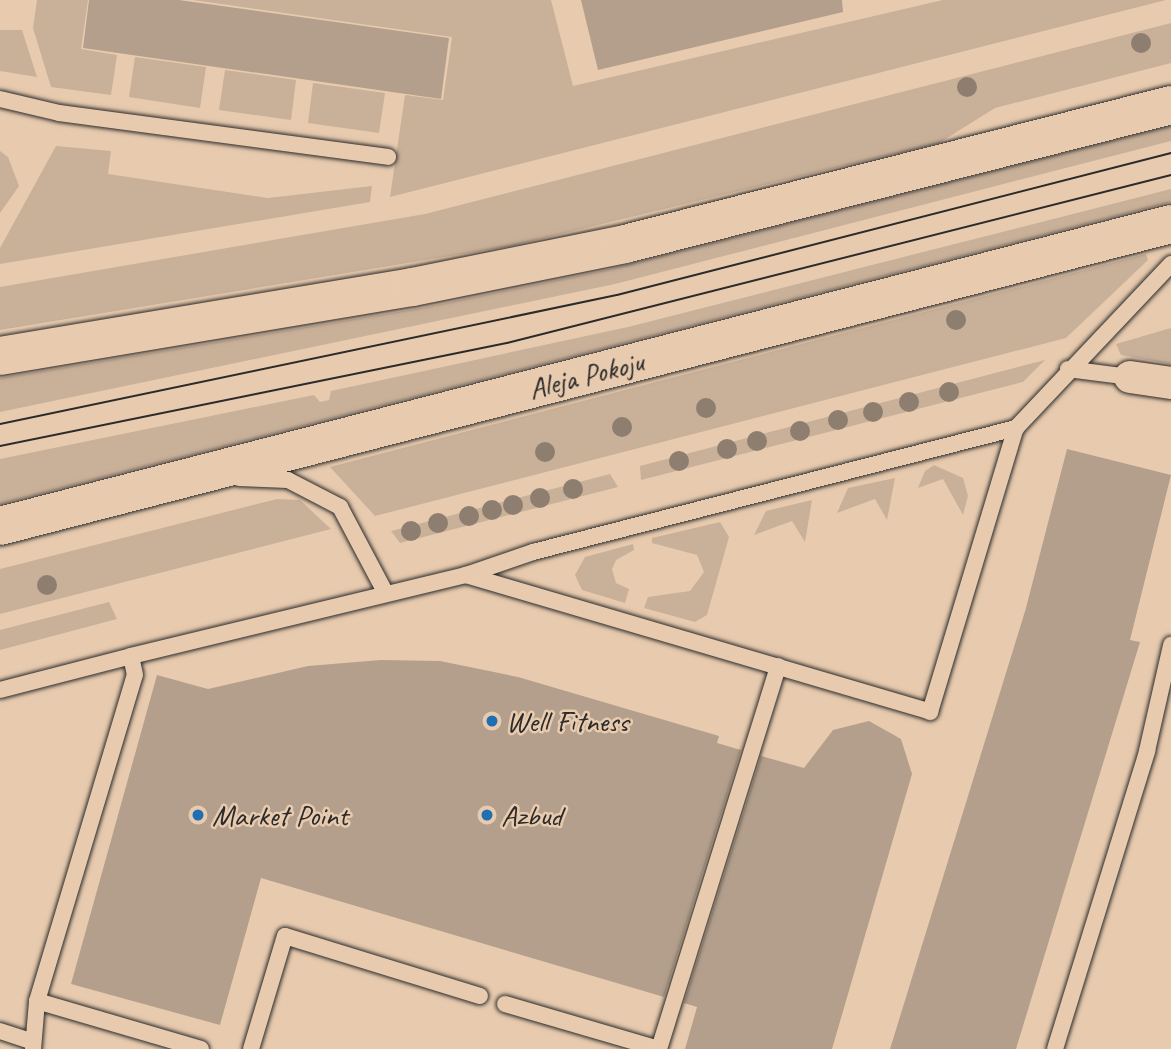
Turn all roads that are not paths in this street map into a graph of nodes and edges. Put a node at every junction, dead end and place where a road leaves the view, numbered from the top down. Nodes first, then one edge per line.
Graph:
1 (0, 99) edge
2 (1171, 106) edge
3 (388, 157) dead end
4 (1171, 224) edge
5 (1171, 264) edge
6 (0, 356) edge
7 (1068, 369) junction
8 (1130, 377) joint
9 (1171, 383) edge
10 (1016, 428) junction
11 (195, 476) junction
12 (0, 526) edge
13 (467, 575) junction
14 (385, 592) junction
15 (1171, 645) edge
16 (131, 656) junction
17 (778, 666) junction
18 (0, 690) edge
19 (480, 996) dead end
20 (37, 1001) junction
21 (505, 1004) dead end
22 (0, 1031) edge
23 (33, 1045) edge
24 (201, 1049) edge
25 (251, 1049) edge
26 (659, 1049) edge
27 (1055, 1049) edge

1 - 3 lane
2 - 6 main road
4 - 11 main road, Aleja Pokoju
5 - 7 lane
7 - 8 lane
7 - 10 lane
8 - 9 street
10 - 13 lane
10 - 17 lane
11 - 12 main road, Aleja Pokoju
11 - 14 lane
13 - 14 lane
13 - 17 lane
14 - 16 lane
15 - 27 lane
16 - 18 lane
16 - 20 lane
17 - 26 lane
19 - 25 lane
20 - 23 lane
20 - 24 lane
21 - 26 lane
22 - 23 lane

